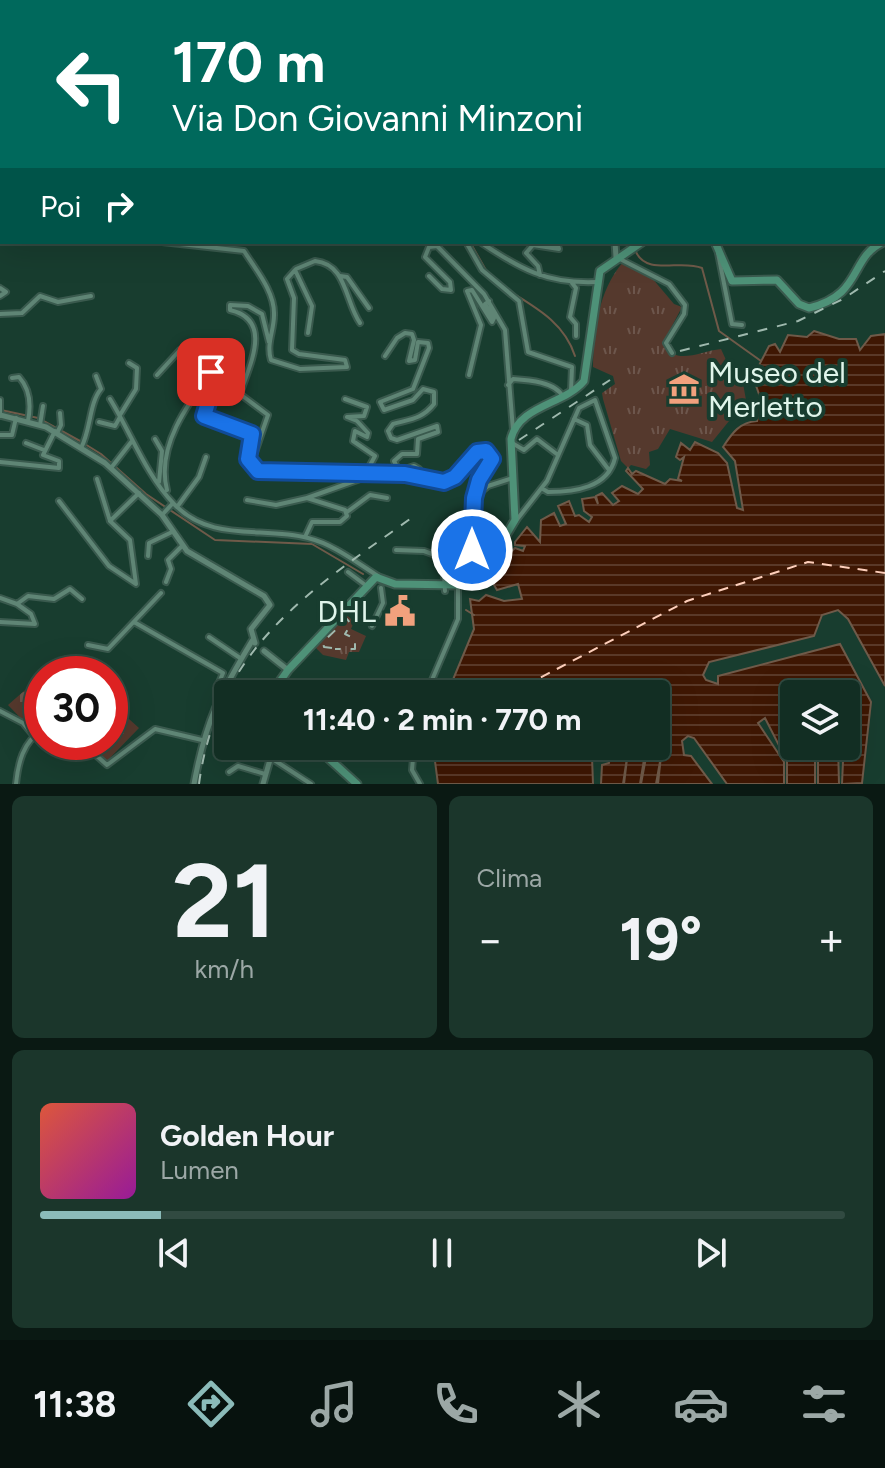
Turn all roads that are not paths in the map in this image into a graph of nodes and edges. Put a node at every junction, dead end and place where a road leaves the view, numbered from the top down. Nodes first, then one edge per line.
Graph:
1 (187, 244) edge
2 (467, 244) edge
3 (483, 244) edge
4 (553, 244) edge
5 (615, 244) edge
6 (716, 244) edge
7 (881, 244) edge
8 (636, 245) edge
9 (720, 251) junction
10 (616, 257) junction
11 (295, 270) junction
12 (540, 275) junction
13 (340, 276) junction
14 (429, 276) dead end
15 (596, 282) junction
16 (572, 283) junction
17 (0, 288) edge
18 (0, 296) edge
19 (91, 296) dead end
20 (489, 301) junction
21 (369, 308) dead end
22 (0, 314) edge
23 (360, 323) dead end
24 (742, 325) dead end
25 (308, 333) dead end
26 (576, 336) dead end
27 (269, 342) junction
28 (225, 353) dead end
29 (672, 353) dead end
30 (385, 356) dead end
31 (129, 363) dead end
32 (211, 372) junction
33 (157, 375) dead end
34 (469, 375) dead end
35 (96, 376) dead end
36 (12, 378) dead end
37 (507, 387) junction
38 (567, 395) junction
39 (110, 399) dead end
40 (345, 399) dead end
41 (1, 402) edge
42 (43, 406) dead end
43 (60, 413) dead end
44 (0, 415) edge
45 (120, 416) junction
46 (16, 418) junction
47 (574, 419) junction
48 (28, 420) junction
49 (41, 422) junction
50 (99, 422) dead end
51 (58, 430) junction
52 (513, 430) junction
53 (0, 435) edge
54 (155, 439) dead end
55 (132, 441) junction
56 (26, 443) dead end
57 (511, 443) junction
58 (81, 447) junction
59 (44, 450) junction
60 (558, 455) junction
61 (206, 457) dead end
62 (252, 461) junction
63 (0, 462) edge
64 (111, 468) junction
65 (609, 471) junction
66 (364, 473) junction
67 (419, 474) junction
68 (515, 478) junction
69 (97, 479) dead end
70 (159, 482) junction
71 (543, 489) junction
72 (139, 493) junction
73 (168, 493) junction
74 (307, 498) junction
75 (387, 498) dead end
76 (474, 498) junction
77 (247, 500) dead end
78 (59, 501) dead end
79 (174, 505) junction
80 (468, 506) dead end
81 (472, 511) junction
82 (347, 512) junction
83 (163, 514) junction
84 (110, 521) junction
85 (514, 523) junction
86 (484, 524) dead end
87 (172, 532) junction
88 (305, 537) junction
89 (182, 546) junction
90 (396, 550) dead end
91 (472, 550) junction
92 (148, 556) dead end
93 (443, 558) junction
94 (348, 572) dead end
95 (166, 582) dead end
96 (460, 583) junction
97 (375, 585) junction
98 (446, 588) junction
99 (161, 593) dead end
100 (0, 598) edge
101 (82, 599) dead end
102 (17, 604) junction
103 (0, 622) edge
104 (134, 622) junction
105 (372, 626) dead end
106 (209, 637) dead end
107 (88, 645) dead end
108 (264, 651) dead end
109 (240, 658) junction
110 (288, 670) junction
111 (220, 680) edge
112 (227, 680) edge
113 (280, 680) edge
114 (432, 680) edge
115 (214, 707) edge
116 (0, 711) edge
117 (24, 724) edge
118 (202, 740) junction
119 (128, 749) edge
120 (24, 752) edge
121 (270, 760) edge
122 (274, 760) edge
123 (330, 760) edge
124 (413, 760) edge
125 (228, 763) dead end
126 (238, 766) junction
127 (229, 772) dead end
128 (265, 774) junction
129 (16, 784) edge
130 (194, 784) edge
131 (263, 784) edge
132 (311, 784) edge
133 (357, 784) edge
134 (420, 784) edge

1 - 27 street
2 - 38 street
3 - 12 street
4 - 12 street
5 - 10 street
6 - 9 main road
7 - 9 main road
8 - 10 main road
9 - 24 street
10 - 15 main road
10 - 29 street
11 - 13 street
11 - 25 street
11 - 27 street
12 - 16 street
13 - 21 street
13 - 23 street
14 - 20 street
15 - 16 street
15 - 38 main road
16 - 26 street
17 - 18 street
19 - 22 street
20 - 34 street
20 - 37 street
27 - 62 street
28 - 32 street
30 - 67 street
31 - 45 street
32 - 33 street
32 - 62 street
32 - 73 street
35 - 58 street
36 - 48 street
37 - 38 street
37 - 52 street
38 - 52 main road
39 - 45 street
40 - 66 street
41 - 44 street
42 - 49 street
43 - 51 street
44 - 46 street
45 - 50 street
45 - 55 street
46 - 48 street
46 - 53 street
47 - 60 street
47 - 65 street
47 - 65 street
48 - 49 street
49 - 51 street
51 - 58 street
51 - 59 street
52 - 57 main road
54 - 70 street
55 - 64 street
55 - 70 street
56 - 59 street
57 - 60 street
57 - 68 main road
58 - 64 street
59 - 63 street
60 - 71 street
61 - 79 street
62 - 66 street
64 - 72 street
65 - 71 street
66 - 67 street
66 - 74 street
67 - 76 street
68 - 76 street
68 - 85 main road
69 - 84 street
70 - 73 street
71 - 85 street
72 - 83 street
72 - 84 street
73 - 79 street
74 - 77 street
74 - 82 street
75 - 82 street
76 - 81 street
78 - 84 street
79 - 83 street
79 - 88 street
80 - 81 street
81 - 91 street
82 - 88 street
83 - 87 street
85 - 96 main road
86 - 91 street
87 - 89 street
87 - 92 street
88 - 97 street
89 - 95 street
89 - 109 street
90 - 93 street
91 - 93 street
93 - 98 street
94 - 97 street
96 - 98 main road
96 - 114 street
97 - 98 main road
97 - 105 street
97 - 110 main road
99 - 104 street
100 - 102 street
101 - 102 street
102 - 103 street
104 - 107 street
104 - 111 street
106 - 109 street
108 - 110 street
109 - 112 street
110 - 113 main road
115 - 118 street
116 - 117 street
118 - 119 street
118 - 130 street
120 - 129 street
121 - 128 street
122 - 132 street
123 - 133 main road
124 - 134 street
125 - 126 street
126 - 127 street
126 - 128 street
128 - 131 street

